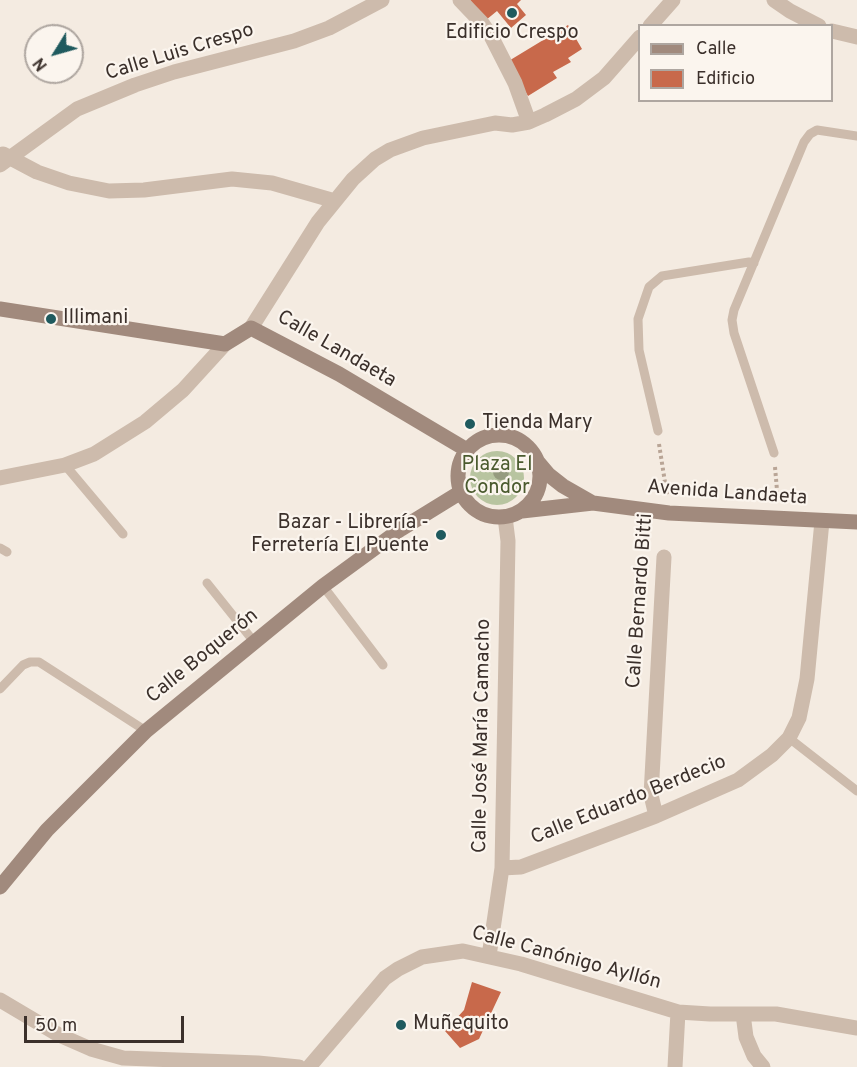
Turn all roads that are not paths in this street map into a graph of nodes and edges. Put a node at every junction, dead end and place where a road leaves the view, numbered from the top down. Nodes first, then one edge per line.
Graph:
1 (382, 0) edge
2 (460, 0) edge
3 (673, 0) edge
4 (774, 0) edge
5 (652, 24) edge
6 (815, 24) edge
7 (833, 31) edge
8 (857, 37) edge
9 (638, 38) edge
10 (529, 122) junction
11 (857, 136) edge
12 (4, 158) edge
13 (335, 201) junction
14 (754, 263) junction
15 (0, 309) edge
16 (251, 328) junction
17 (225, 344) junction
18 (658, 431) road end
19 (467, 450) junction
20 (774, 453) road end
21 (538, 462) junction
22 (65, 465) junction
23 (0, 478) edge
24 (460, 492) junction
25 (593, 503) junction
26 (522, 511) junction
27 (505, 518) junction
28 (822, 521) junction
29 (857, 522) edge
30 (123, 534) dead end
31 (664, 557) dead end
32 (207, 583) dead end
33 (323, 586) junction
34 (255, 643) junction
35 (383, 665) dead end
36 (0, 689) edge
37 (146, 731) junction
38 (789, 738) junction
39 (857, 791) edge
40 (656, 816) junction
41 (502, 868) junction
42 (0, 887) edge
43 (489, 956) junction
44 (0, 1000) edge
45 (678, 1011) junction
46 (743, 1014) junction
47 (857, 1028) edge
48 (299, 1067) edge
49 (309, 1067) edge
50 (675, 1067) edge
51 (763, 1067) edge

1 - 12 street, Calle Luis Crespo
2 - 10 street
3 - 5 street
4 - 6 street
7 - 8 street
9 - 10 street
10 - 13 street
11 - 14 lane
12 - 13 street
13 - 16 street
14 - 18 lane
14 - 20 lane
15 - 17 main road
16 - 17 main road, Calle Landaeta
16 - 19 main road, Calle Landaeta
17 - 22 street
19 - 21 main road
19 - 24 main road
21 - 25 main road, Avenida Landaeta
21 - 26 main road
22 - 23 street
22 - 30 lane
24 - 27 main road
24 - 33 main road, Calle Boquerón
25 - 26 main road, Avenida Landaeta
25 - 28 main road, Avenida Landaeta
26 - 27 main road
27 - 41 street, Calle José María Camacho
28 - 29 main road, Avenida Landaeta
28 - 38 street, Calle Eduardo Berdecio
31 - 40 street, Calle Bernardo Bitti
32 - 34 lane
33 - 34 main road, Calle Boquerón
33 - 35 lane
34 - 37 main road, Calle Boquerón
36 - 37 lane
37 - 42 main road, Calle Boquerón
38 - 39 lane
38 - 40 street, Calle Eduardo Berdecio
40 - 41 street, Calle Eduardo Berdecio
41 - 43 street, Calle José María Camacho
43 - 45 street, Calle Canónigo Ayllón
43 - 49 street, Calle Canónigo Ayllón
44 - 48 street
45 - 46 street, Calle Canónigo Ayllón
45 - 50 street
46 - 47 street, Calle Canónigo Ayllón
46 - 51 street

